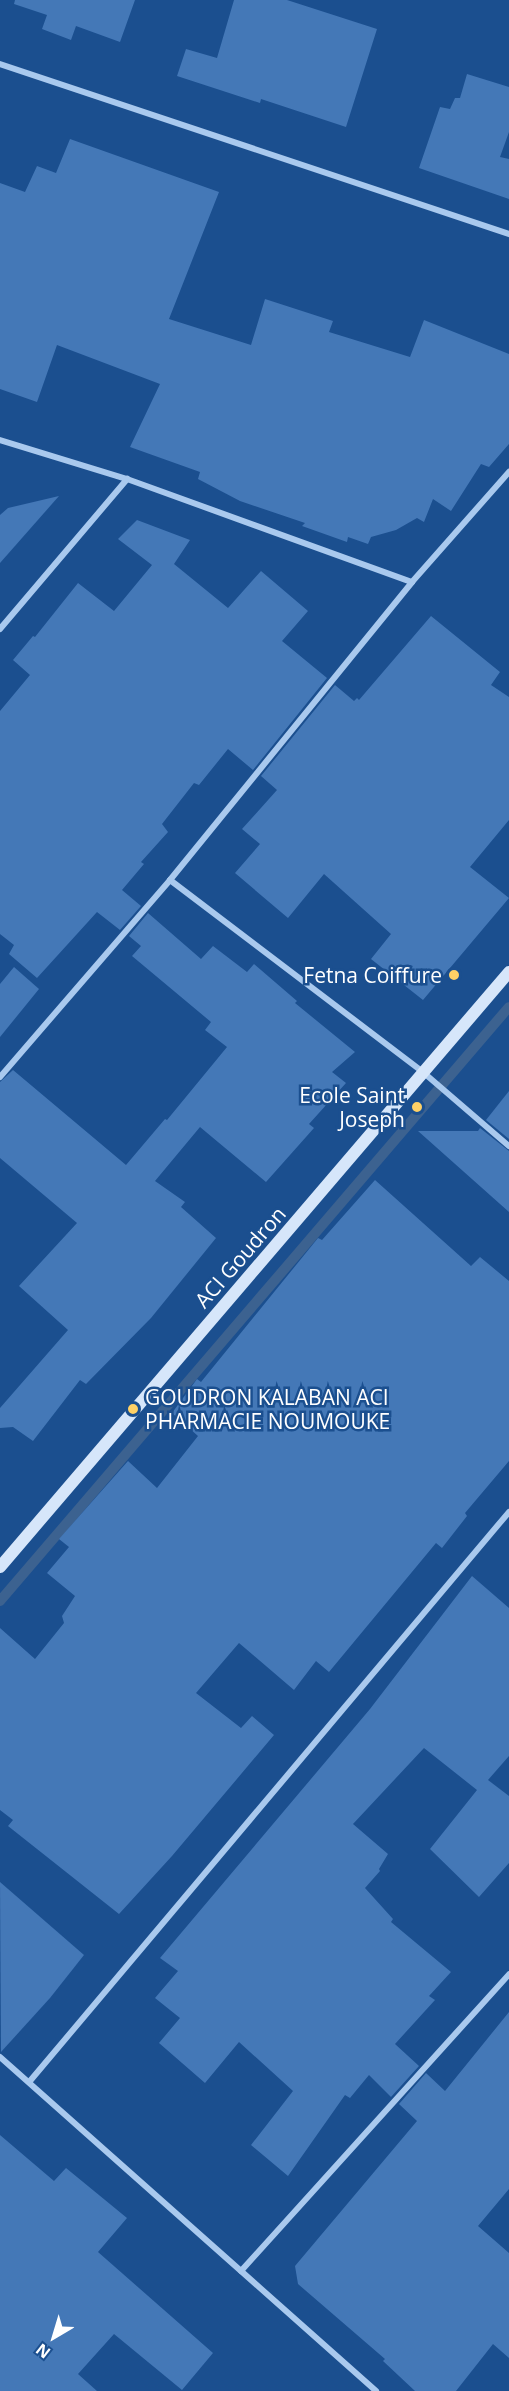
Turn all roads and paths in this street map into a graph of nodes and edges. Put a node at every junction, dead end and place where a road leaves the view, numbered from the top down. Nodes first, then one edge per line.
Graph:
1 (0, 64) edge
2 (509, 234) edge
3 (0, 440) edge
4 (509, 472) edge
5 (127, 479) junction
6 (412, 582) junction
7 (0, 629) edge
8 (170, 880) junction
9 (509, 972) edge
10 (424, 1073) junction
11 (0, 1077) edge
12 (509, 1146) edge
13 (509, 1512) edge
14 (0, 1567) edge
15 (509, 1974) edge
16 (0, 2057) edge
17 (30, 2081) junction
18 (241, 2271) junction
19 (376, 2391) edge

1 - 2 street
3 - 5 street
4 - 6 street
5 - 6 street
5 - 7 street
6 - 8 street
8 - 10 street
8 - 11 street
9 - 10 street, ACI Goudron
10 - 12 street
10 - 14 street, ACI Goudron
13 - 17 street
15 - 18 street
16 - 17 street
17 - 18 street
18 - 19 street

